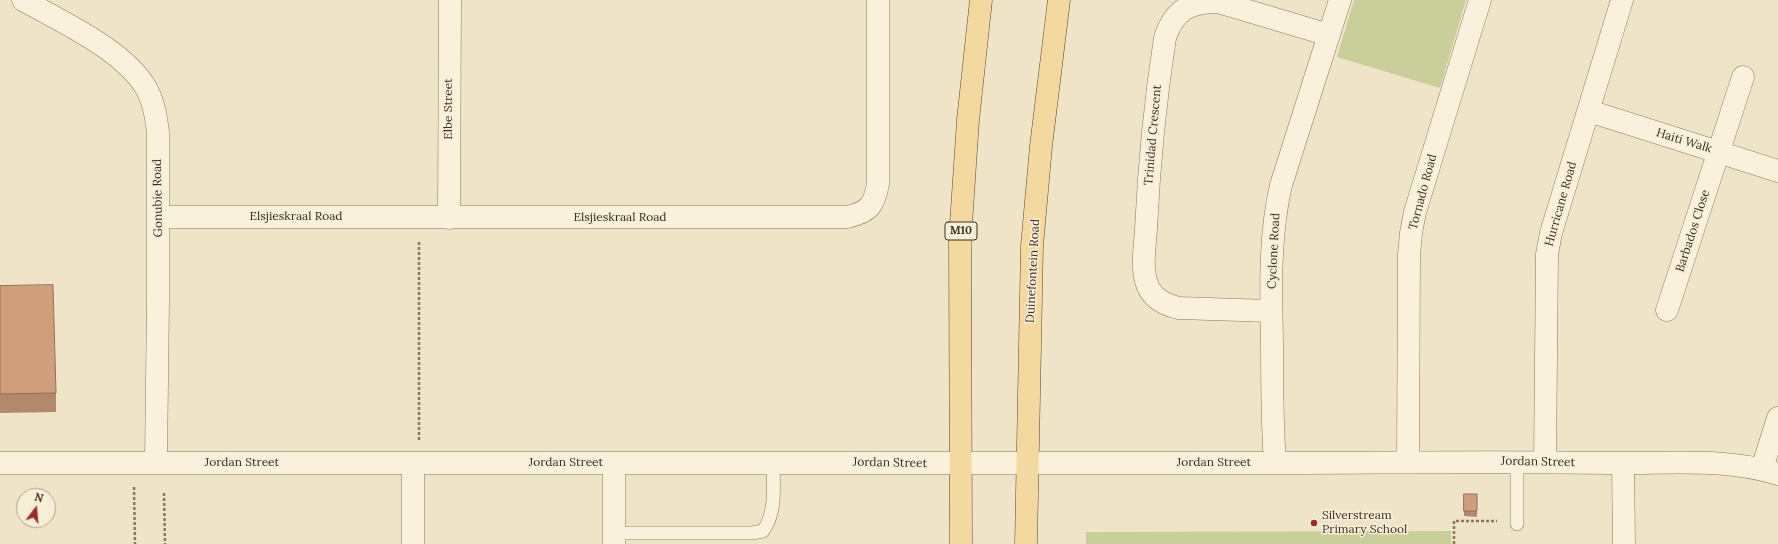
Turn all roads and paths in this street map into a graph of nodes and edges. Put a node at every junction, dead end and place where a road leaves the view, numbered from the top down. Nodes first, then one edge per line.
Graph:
1 (23, 0) edge
2 (450, 0) edge
3 (878, 0) edge
4 (981, 0) edge
5 (1059, 0) edge
6 (1340, 0) edge
7 (1480, 0) edge
8 (1622, 0) edge
9 (1329, 34) junction
10 (1743, 77) dead end
11 (1589, 111) junction
12 (1719, 152) junction
13 (1778, 171) edge
14 (158, 217) junction
15 (449, 218) junction
16 (419, 240) dead end
17 (1667, 310) dead end
18 (1271, 311) junction
19 (1778, 418) edge
20 (415, 455) junction
21 (156, 462) junction
22 (773, 462) junction
23 (1408, 462) junction
24 (1516, 462) junction
25 (1545, 462) junction
26 (0, 463) edge
27 (614, 463) junction
28 (1275, 463) junction
29 (1623, 463) junction
30 (961, 464) junction
31 (1028, 464) junction
32 (1770, 472) edge
33 (134, 480) dead end
34 (164, 493) dead end
35 (1517, 522) joint
36 (614, 539) edge
37 (135, 544) edge
38 (165, 544) edge
39 (413, 544) edge
40 (961, 544) edge
41 (1026, 544) edge
42 (1454, 544) edge
43 (1624, 544) edge

1 - 14 street, Gonubie Road
2 - 15 street, Elbe Street
3 - 15 street, Elsjieskraal Road
4 - 30 main road, M10
5 - 31 main road, Duinefontein Road
6 - 9 street, Cyclone Road
7 - 23 street, Tornado Road
8 - 11 street, Hurricane Road
9 - 18 street, Cyclone Road
9 - 18 street, Trinidad Crescent
10 - 12 street, Barbados Close
11 - 12 street, Haiti Walk
11 - 25 street, Hurricane Road
12 - 13 street, Haiti Walk
12 - 17 street, Barbados Close
14 - 15 street, Elsjieskraal Road
14 - 21 street, Gonubie Road
16 - 20 path
18 - 28 street, Cyclone Road
19 - 32 street
20 - 21 street, Jordan Street
20 - 27 street, Jordan Street
20 - 39 street
21 - 26 street, Jordan Street
22 - 27 street, Jordan Street
22 - 30 street, Jordan Street
22 - 36 lane
23 - 24 street, Jordan Street
23 - 28 street, Jordan Street
24 - 25 street, Jordan Street
24 - 35 lane
25 - 29 street, Jordan Street
27 - 36 street
28 - 31 street, Jordan Street
29 - 32 street, Jordan Street
29 - 43 street
30 - 31 street, Jordan Street
30 - 40 main road, M10
31 - 41 main road, Duinefontein Road
33 - 37 path
34 - 38 path
35 - 42 path

